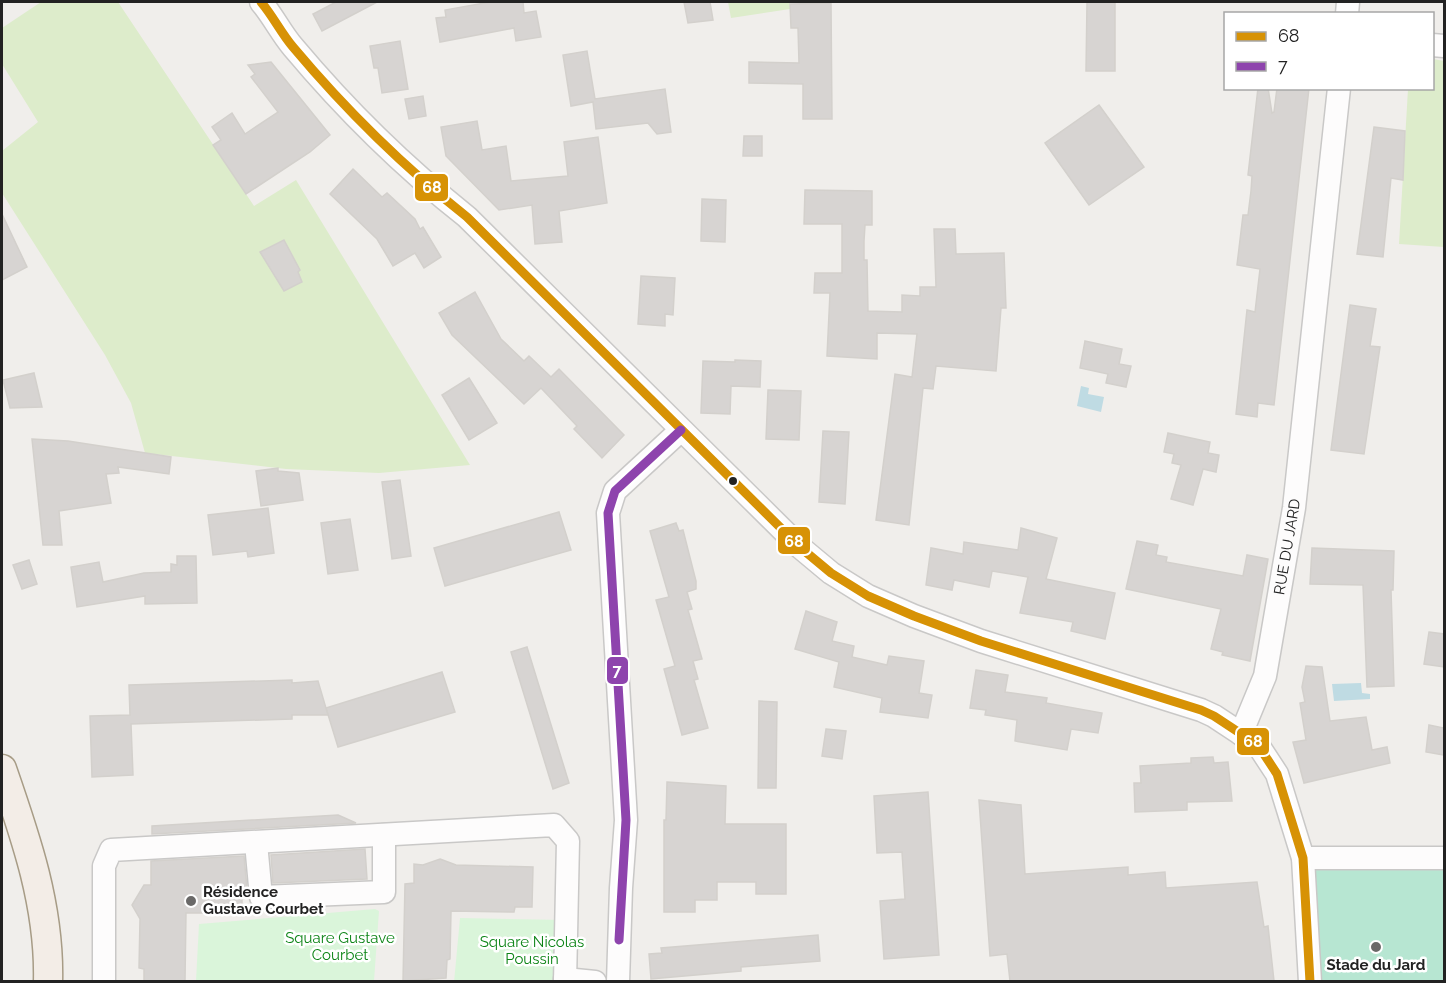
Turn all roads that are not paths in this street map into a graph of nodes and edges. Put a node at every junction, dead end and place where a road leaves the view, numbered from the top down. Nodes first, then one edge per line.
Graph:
1 (261, 2) edge
2 (1339, 90) edge
3 (681, 430) junction
4 (1241, 734) junction
5 (2, 769) edge
6 (384, 835) junction
7 (256, 843) junction
8 (1303, 858) junction
9 (1444, 858) edge
10 (565, 980) edge
11 (48, 981) edge
12 (104, 981) edge
13 (595, 981) edge
14 (618, 981) edge
15 (1310, 981) edge

1 - 3 street
2 - 4 street, RUE DU JARD
3 - 4 street
3 - 14 street
4 - 8 street
5 - 11 main road
6 - 7 street
6 - 7 street
6 - 10 street
7 - 12 street
8 - 9 street
8 - 15 street
10 - 13 street

